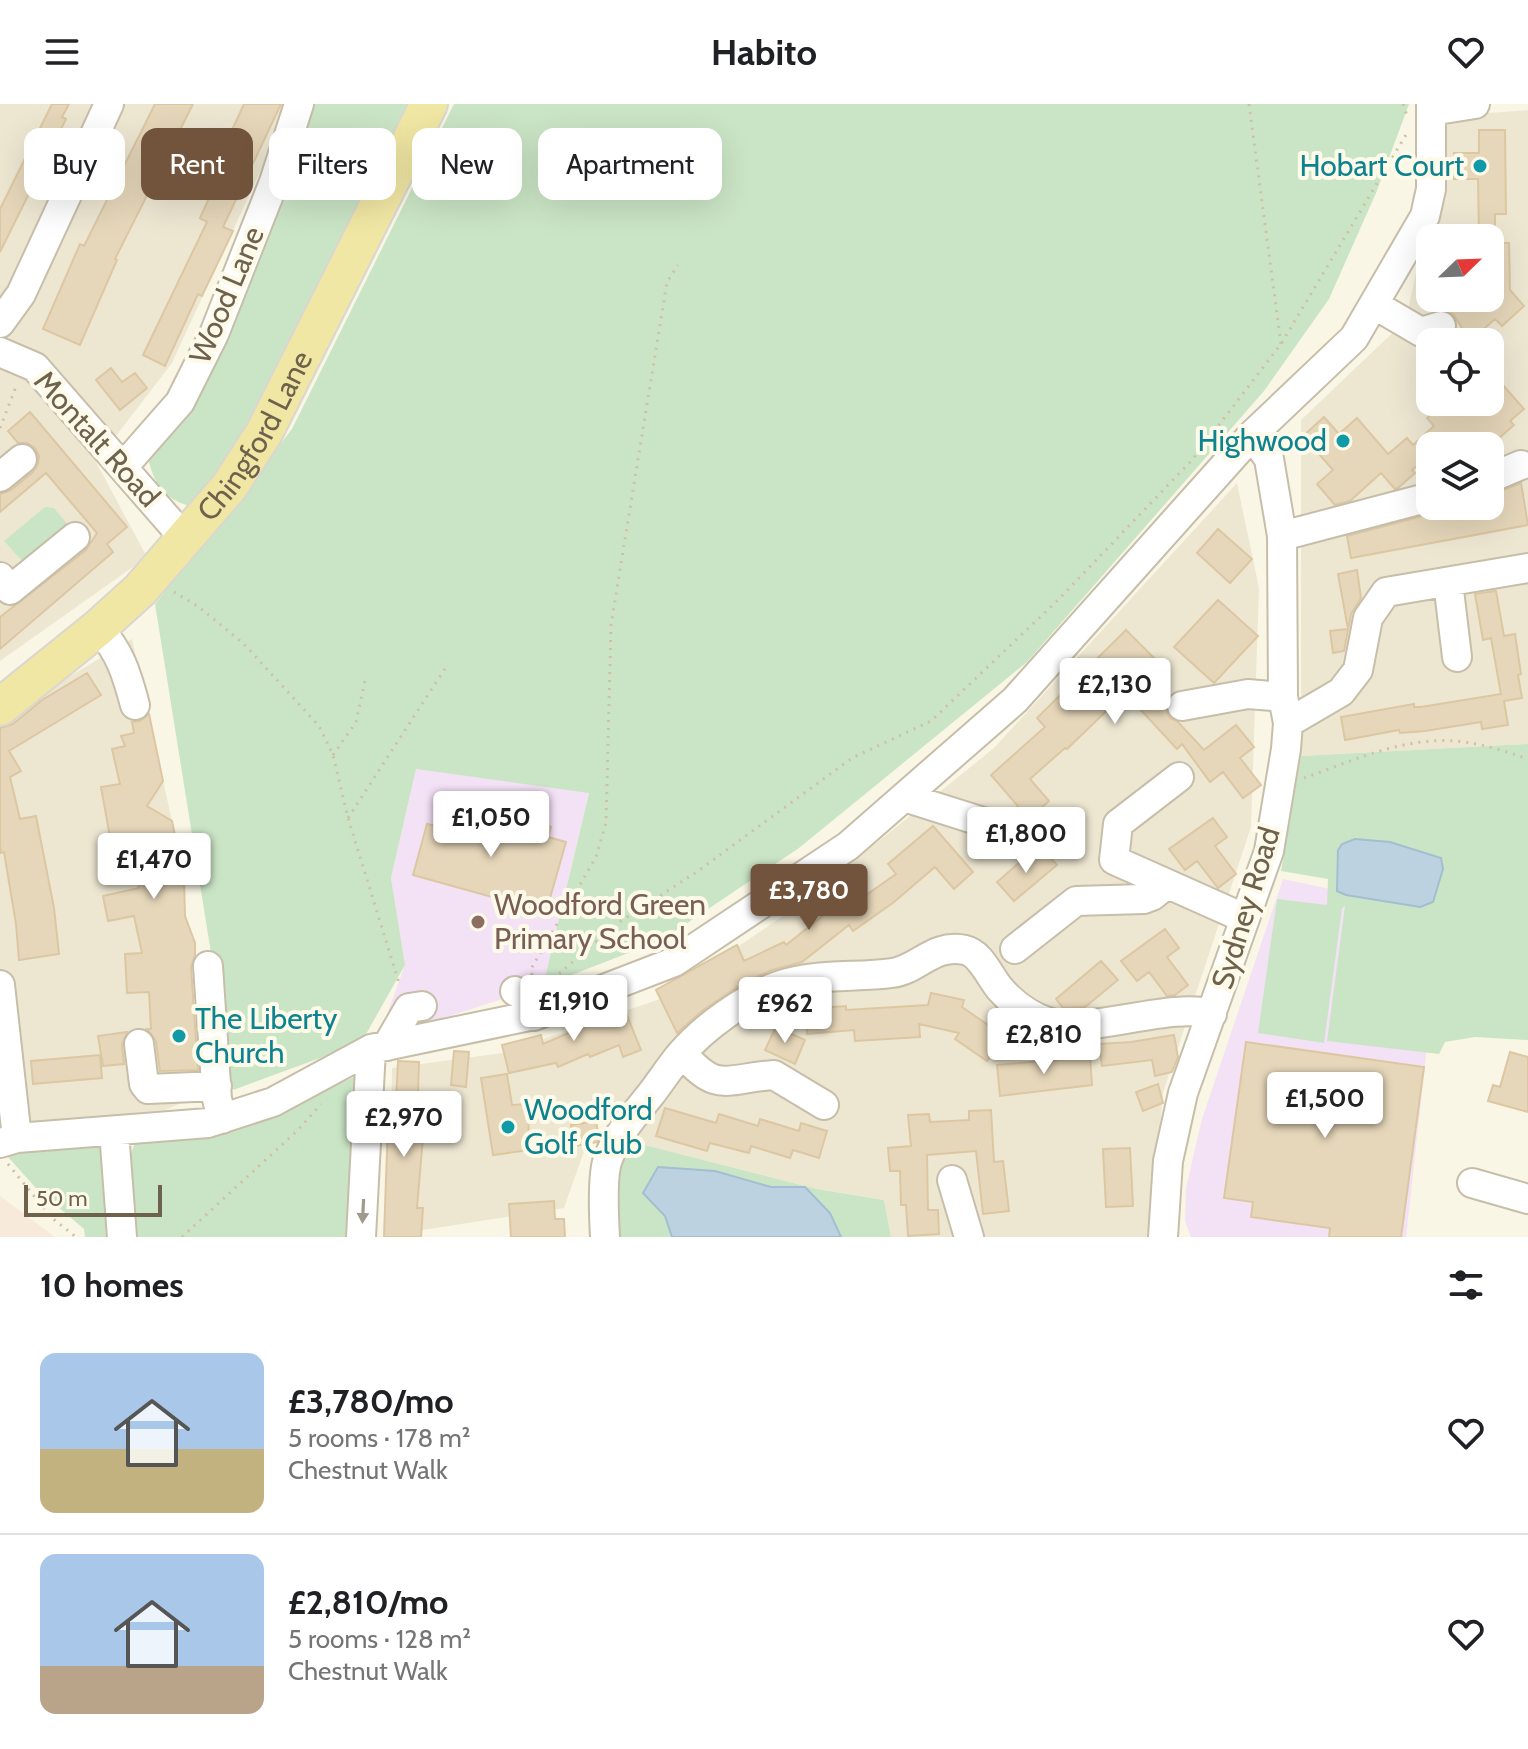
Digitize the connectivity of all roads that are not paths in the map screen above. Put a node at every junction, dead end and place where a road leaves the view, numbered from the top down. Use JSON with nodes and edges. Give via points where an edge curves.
{"nodes":[{"id":1,"x":109,"y":104,"type":"edge"},
{"id":2,"x":299,"y":104,"type":"edge"},
{"id":3,"x":429,"y":104,"type":"edge"},
{"id":4,"x":1475,"y":104,"type":"edge"},
{"id":5,"x":1431,"y":107,"type":"edge"},
{"id":6,"x":1375,"y":305,"type":"junction"},
{"id":7,"x":0,"y":323,"type":"edge"},
{"id":8,"x":1441,"y":326,"type":"dead end"},
{"id":9,"x":12,"y":356,"type":"edge"},
{"id":10,"x":1252,"y":435,"type":"junction"},
{"id":11,"x":22,"y":459,"type":"dead end"},
{"id":12,"x":1521,"y":465,"type":"dead end"},
{"id":13,"x":123,"y":467,"type":"junction"},
{"id":14,"x":1504,"y":472,"type":"edge"},
{"id":15,"x":0,"y":477,"type":"edge"},
{"id":16,"x":1416,"y":501,"type":"edge"},
{"id":17,"x":1282,"y":536,"type":"junction"},
{"id":18,"x":75,"y":537,"type":"dead end"},
{"id":19,"x":185,"y":539,"type":"junction"},
{"id":20,"x":1528,"y":568,"type":"edge"},
{"id":21,"x":1448,"y":582,"type":"junction"},
{"id":22,"x":3,"y":589,"type":"edge"},
{"id":23,"x":98,"y":628,"type":"junction"},
{"id":24,"x":1457,"y":657,"type":"dead end"},
{"id":25,"x":135,"y":705,"type":"dead end"},
{"id":26,"x":1182,"y":706,"type":"dead end"},
{"id":27,"x":0,"y":707,"type":"edge"},
{"id":28,"x":1286,"y":710,"type":"junction"},
{"id":29,"x":1179,"y":777,"type":"dead end"},
{"id":30,"x":904,"y":797,"type":"junction"},
{"id":31,"x":1037,"y":839,"type":"dead end"},
{"id":32,"x":1167,"y":884,"type":"junction"},
{"id":33,"x":1244,"y":918,"type":"junction"},
{"id":34,"x":1015,"y":949,"type":"dead end"},
{"id":35,"x":208,"y":966,"type":"dead end"},
{"id":36,"x":0,"y":985,"type":"edge"},
{"id":37,"x":422,"y":1006,"type":"dead end"},
{"id":38,"x":1212,"y":1014,"type":"junction"},
{"id":39,"x":139,"y":1044,"type":"dead end"},
{"id":40,"x":379,"y":1048,"type":"junction"},
{"id":41,"x":682,"y":1053,"type":"junction"},
{"id":42,"x":217,"y":1086,"type":"junction"},
{"id":43,"x":824,"y":1105,"type":"dead end"},
{"id":44,"x":222,"y":1119,"type":"junction"},
{"id":45,"x":114,"y":1131,"type":"junction"},
{"id":46,"x":7,"y":1147,"type":"edge"},
{"id":47,"x":952,"y":1180,"type":"dead end"},
{"id":48,"x":1472,"y":1183,"type":"dead end"},
{"id":49,"x":1528,"y":1199,"type":"edge"},
{"id":50,"x":122,"y":1237,"type":"edge"},
{"id":51,"x":361,"y":1237,"type":"edge"},
{"id":52,"x":605,"y":1237,"type":"edge"},
{"id":53,"x":969,"y":1237,"type":"edge"},
{"id":54,"x":1163,"y":1237,"type":"edge"}],
"edges":[{"from":1,"to":7,"type":"street","via":[[21,294]]},
{"from":2,"to":13,"type":"street","name":"Wood Lane","via":[[214,334],[180,402]]},
{"from":3,"to":19,"type":"main road","name":"Chingford Lane","via":[[264,433],[229,487]]},
{"from":4,"to":5,"type":"street"},
{"from":5,"to":6,"type":"street","via":[[1431,189],[1425,216]]},
{"from":6,"to":8,"type":"street","via":[[1421,332]]},
{"from":6,"to":10,"type":"street","via":[[1354,338]]},
{"from":9,"to":13,"type":"street","name":"Montalt Road","via":[[35,367]]},
{"from":10,"to":17,"type":"street","name":"Sydney Road","via":[[1269,459]]},
{"from":10,"to":30,"type":"street","via":[[1015,700]]},
{"from":11,"to":15,"type":"street"},
{"from":12,"to":14,"type":"street"},
{"from":13,"to":19,"type":"street","name":"Montalt Road"},
{"from":16,"to":17,"type":"street"},
{"from":17,"to":28,"type":"street","name":"Sydney Road"},
{"from":18,"to":22,"type":"street"},
{"from":19,"to":23,"type":"main road","name":"Chingford Lane"},
{"from":20,"to":21,"type":"street"},
{"from":21,"to":24,"type":"street"},
{"from":21,"to":28,"type":"street","via":[[1386,592],[1368,618],[1358,670],[1341,692]]},
{"from":23,"to":25,"type":"street","via":[[125,666]]},
{"from":23,"to":27,"type":"main road","name":"Chingford Lane"},
{"from":26,"to":28,"type":"street","via":[[1248,694]]},
{"from":28,"to":33,"type":"street","name":"Sydney Road","via":[[1269,851]]},
{"from":29,"to":32,"type":"street","via":[[1118,824],[1114,860]]},
{"from":30,"to":31,"type":"street"},
{"from":30,"to":40,"type":"street","via":[[848,846],[674,962],[528,1000]]},
{"from":32,"to":33,"type":"street"},
{"from":32,"to":34,"type":"street","via":[[1144,899],[1076,901]]},
{"from":33,"to":38,"type":"street","name":"Sydney Road"},
{"from":35,"to":42,"type":"street"},
{"from":36,"to":46,"type":"street"},
{"from":37,"to":40,"type":"street","via":[[409,1008]]},
{"from":38,"to":41,"type":"street","via":[[1060,1025],[1030,1014],[968,951],[949,949],[897,973],[779,985],[735,1008]]},
{"from":38,"to":54,"type":"street","name":"Sydney Road","via":[[1183,1093],[1168,1161]]},
{"from":39,"to":42,"type":"street","via":[[148,1089]]},
{"from":40,"to":44,"type":"street","via":[[273,1102]]},
{"from":40,"to":51,"type":"street","one_way":true},
{"from":41,"to":43,"type":"street","via":[[714,1081],[774,1075]]},
{"from":41,"to":52,"type":"street","via":[[623,1129],[606,1161]]},
{"from":42,"to":44,"type":"street"},
{"from":44,"to":45,"type":"street"},
{"from":45,"to":46,"type":"street"},
{"from":45,"to":50,"type":"street"},
{"from":47,"to":53,"type":"street"},
{"from":48,"to":49,"type":"street"}]}
